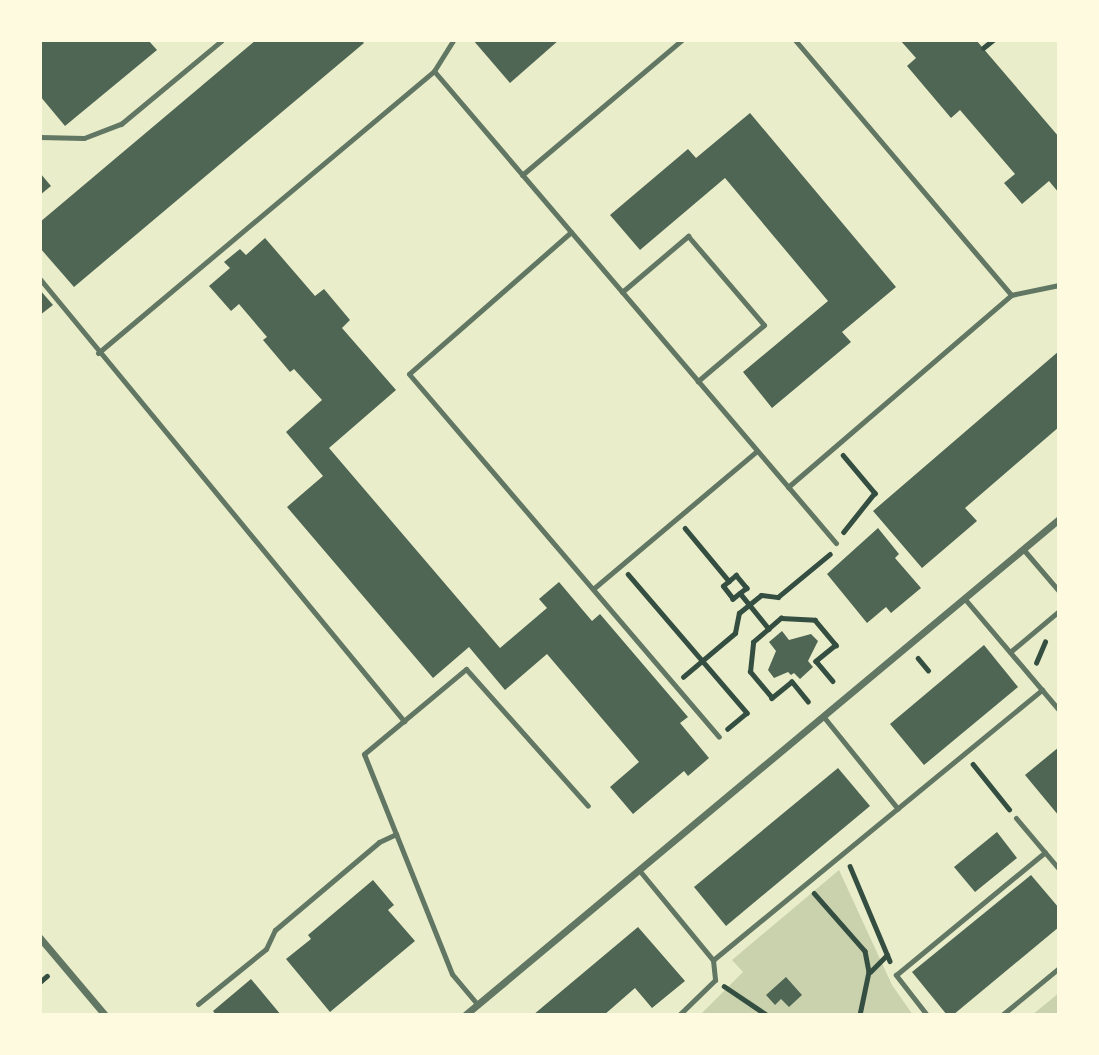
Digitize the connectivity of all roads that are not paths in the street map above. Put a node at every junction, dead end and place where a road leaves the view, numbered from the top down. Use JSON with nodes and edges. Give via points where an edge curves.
{"nodes":[{"id":1,"x":222,"y":40,"type":"edge"},
{"id":2,"x":682,"y":40,"type":"edge"},
{"id":3,"x":795,"y":40,"type":"edge"},
{"id":4,"x":450,"y":41,"type":"edge"},
{"id":5,"x":434,"y":71,"type":"junction"},
{"id":6,"x":40,"y":137,"type":"edge"},
{"id":7,"x":523,"y":175,"type":"junction"},
{"id":8,"x":572,"y":232,"type":"junction"},
{"id":9,"x":40,"y":279,"type":"edge"},
{"id":10,"x":1059,"y":285,"type":"edge"},
{"id":11,"x":622,"y":292,"type":"junction"},
{"id":12,"x":1011,"y":295,"type":"junction"},
{"id":13,"x":98,"y":353,"type":"junction"},
{"id":14,"x":698,"y":381,"type":"junction"},
{"id":15,"x":757,"y":451,"type":"junction"},
{"id":16,"x":788,"y":487,"type":"junction"},
{"id":17,"x":1059,"y":519,"type":"edge"},
{"id":18,"x":836,"y":543,"type":"road end"},
{"id":19,"x":1023,"y":549,"type":"junction"},
{"id":20,"x":593,"y":589,"type":"junction"},
{"id":21,"x":1059,"y":591,"type":"edge"},
{"id":22,"x":964,"y":598,"type":"junction"},
{"id":23,"x":1059,"y":611,"type":"edge"},
{"id":24,"x":1010,"y":652,"type":"junction"},
{"id":25,"x":1042,"y":690,"type":"junction"},
{"id":26,"x":1059,"y":710,"type":"edge"},
{"id":27,"x":823,"y":716,"type":"junction"},
{"id":28,"x":404,"y":721,"type":"junction"},
{"id":29,"x":719,"y":737,"type":"road end"},
{"id":30,"x":588,"y":806,"type":"dead end"},
{"id":31,"x":898,"y":809,"type":"junction"},
{"id":32,"x":1016,"y":818,"type":"road end"},
{"id":33,"x":396,"y":834,"type":"junction"},
{"id":34,"x":1045,"y":852,"type":"junction"},
{"id":35,"x":1059,"y":869,"type":"edge"},
{"id":36,"x":639,"y":870,"type":"junction"},
{"id":37,"x":40,"y":938,"type":"edge"},
{"id":38,"x":713,"y":960,"type":"junction"},
{"id":39,"x":1059,"y":968,"type":"edge"},
{"id":40,"x":198,"y":1004,"type":"dead end"},
{"id":41,"x":478,"y":1005,"type":"junction"},
{"id":42,"x":105,"y":1015,"type":"edge"},
{"id":43,"x":466,"y":1015,"type":"edge"},
{"id":44,"x":679,"y":1015,"type":"edge"},
{"id":45,"x":927,"y":1015,"type":"edge"},
{"id":46,"x":1002,"y":1015,"type":"edge"}],
"edges":[{"from":1,"to":6,"type":"lane","via":[[121,124],[84,138]]},
{"from":2,"to":7,"type":"lane"},
{"from":3,"to":12,"type":"lane"},
{"from":4,"to":5,"type":"lane"},
{"from":5,"to":7,"type":"lane"},
{"from":5,"to":13,"type":"lane"},
{"from":7,"to":8,"type":"lane"},
{"from":8,"to":11,"type":"lane"},
{"from":8,"to":20,"type":"lane","via":[[409,374]]},
{"from":9,"to":13,"type":"lane"},
{"from":10,"to":12,"type":"lane"},
{"from":11,"to":14,"type":"lane"},
{"from":11,"to":14,"type":"lane","via":[[688,236],[764,325]]},
{"from":12,"to":16,"type":"lane"},
{"from":13,"to":28,"type":"lane"},
{"from":14,"to":15,"type":"lane"},
{"from":15,"to":16,"type":"lane"},
{"from":15,"to":20,"type":"lane"},
{"from":16,"to":18,"type":"lane"},
{"from":17,"to":19,"type":"street"},
{"from":19,"to":21,"type":"lane"},
{"from":19,"to":22,"type":"street"},
{"from":20,"to":29,"type":"lane"},
{"from":22,"to":24,"type":"lane"},
{"from":22,"to":27,"type":"street"},
{"from":23,"to":24,"type":"lane"},
{"from":24,"to":25,"type":"lane"},
{"from":25,"to":26,"type":"lane"},
{"from":25,"to":31,"type":"lane"},
{"from":27,"to":31,"type":"lane"},
{"from":27,"to":36,"type":"street"},
{"from":28,"to":30,"type":"lane","via":[[466,669]]},
{"from":28,"to":33,"type":"lane","via":[[365,754]]},
{"from":31,"to":38,"type":"lane"},
{"from":32,"to":34,"type":"lane"},
{"from":33,"to":40,"type":"lane","via":[[379,842],[275,930],[266,949]]},
{"from":33,"to":41,"type":"lane","via":[[452,974]]},
{"from":34,"to":35,"type":"lane"},
{"from":34,"to":45,"type":"lane","via":[[896,975]]},
{"from":36,"to":38,"type":"lane"},
{"from":36,"to":41,"type":"street"},
{"from":37,"to":42,"type":"street"},
{"from":38,"to":44,"type":"lane","via":[[715,980]]},
{"from":39,"to":46,"type":"lane"},
{"from":41,"to":43,"type":"street"}]}
